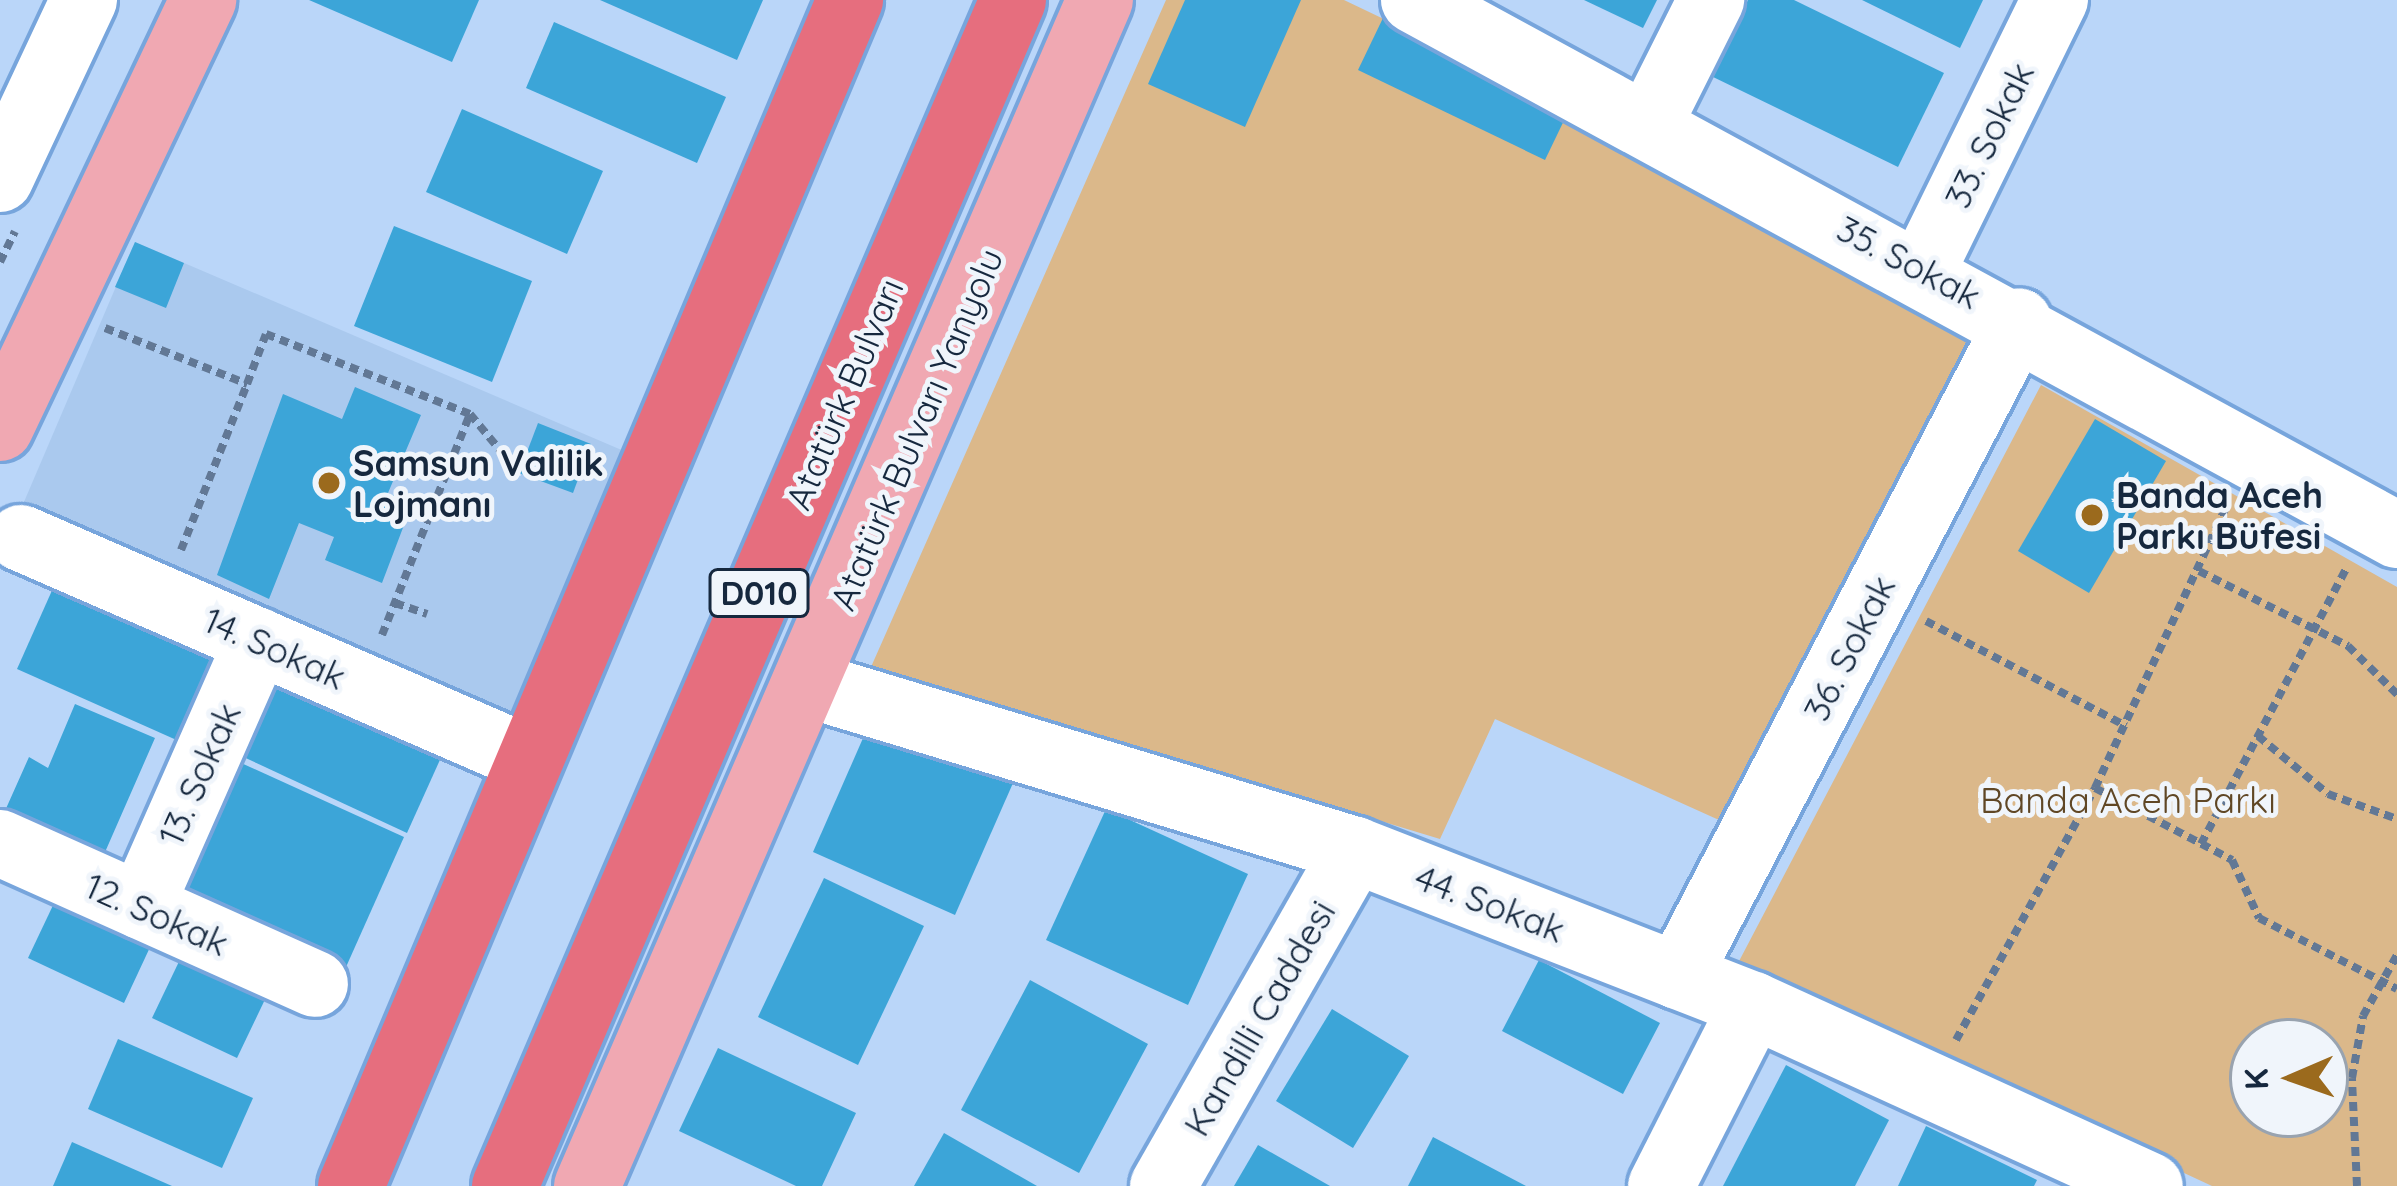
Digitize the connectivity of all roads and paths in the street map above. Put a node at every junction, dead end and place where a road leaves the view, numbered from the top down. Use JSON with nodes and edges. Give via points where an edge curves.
{"nodes":[{"id":1,"x":84,"y":0,"type":"edge"},
{"id":2,"x":203,"y":0,"type":"edge"},
{"id":3,"x":850,"y":0,"type":"edge"},
{"id":4,"x":1013,"y":0,"type":"edge"},
{"id":5,"x":1100,"y":0,"type":"edge"},
{"id":6,"x":1414,"y":0,"type":"edge"},
{"id":7,"x":1711,"y":0,"type":"edge"},
{"id":8,"x":2055,"y":0,"type":"edge"},
{"id":9,"x":1649,"y":124,"type":"junction"},
{"id":10,"x":0,"y":179,"type":"edge"},
{"id":11,"x":1923,"y":269,"type":"junction"},
{"id":12,"x":57,"y":309,"type":"junction"},
{"id":13,"x":2019,"y":320,"type":"junction"},
{"id":14,"x":247,"y":384,"type":"junction"},
{"id":15,"x":470,"y":414,"type":"junction"},
{"id":16,"x":0,"y":428,"type":"edge"},
{"id":17,"x":2252,"y":448,"type":"junction"},
{"id":18,"x":519,"y":473,"type":"dead end"},
{"id":19,"x":2387,"y":520,"type":"edge"},
{"id":20,"x":21,"y":538,"type":"dead end"},
{"id":21,"x":2199,"y":571,"type":"junction"},
{"id":22,"x":171,"y":574,"type":"dead end"},
{"id":23,"x":1876,"y":595,"type":"junction"},
{"id":24,"x":395,"y":603,"type":"junction"},
{"id":25,"x":427,"y":614,"type":"dead end"},
{"id":26,"x":2314,"y":629,"type":"junction"},
{"id":27,"x":258,"y":641,"type":"junction"},
{"id":28,"x":374,"y":655,"type":"dead end"},
{"id":29,"x":807,"y":684,"type":"junction"},
{"id":30,"x":2397,"y":694,"type":"edge"},
{"id":31,"x":2126,"y":726,"type":"junction"},
{"id":32,"x":2258,"y":736,"type":"junction"},
{"id":33,"x":529,"y":759,"type":"junction"},
{"id":34,"x":2095,"y":788,"type":"junction"},
{"id":35,"x":2397,"y":819,"type":"edge"},
{"id":36,"x":0,"y":843,"type":"edge"},
{"id":37,"x":2200,"y":844,"type":"junction"},
{"id":38,"x":1355,"y":850,"type":"junction"},
{"id":39,"x":141,"y":906,"type":"junction"},
{"id":40,"x":2397,"y":955,"type":"edge"},
{"id":41,"x":1678,"y":976,"type":"junction"},
{"id":42,"x":2382,"y":981,"type":"junction"},
{"id":43,"x":315,"y":984,"type":"dead end"},
{"id":44,"x":2397,"y":989,"type":"edge"},
{"id":45,"x":1753,"y":1005,"type":"junction"},
{"id":46,"x":1932,"y":1084,"type":"junction"},
{"id":47,"x":2132,"y":1182,"type":"edge"},
{"id":48,"x":350,"y":1186,"type":"edge"},
{"id":49,"x":505,"y":1186,"type":"edge"},
{"id":50,"x":586,"y":1186,"type":"edge"},
{"id":51,"x":1163,"y":1186,"type":"edge"},
{"id":52,"x":1661,"y":1186,"type":"edge"},
{"id":53,"x":2357,"y":1186,"type":"edge"}],
"edges":[{"from":1,"to":10,"type":"street"},
{"from":2,"to":12,"type":"main road"},
{"from":3,"to":33,"type":"highway"},
{"from":4,"to":49,"type":"highway","name":"Atatürk Bulvarı","number":"D010"},
{"from":5,"to":29,"type":"main road","name":"Atatürk Bulvarı Yanyolu"},
{"from":6,"to":9,"type":"street","name":"35. Sokak"},
{"from":7,"to":9,"type":"street"},
{"from":8,"to":11,"type":"street","name":"33. Sokak"},
{"from":9,"to":11,"type":"street","name":"35. Sokak"},
{"from":11,"to":13,"type":"street","name":"35. Sokak"},
{"from":12,"to":14,"type":"path"},
{"from":12,"to":16,"type":"main road"},
{"from":13,"to":17,"type":"street","name":"35. Sokak"},
{"from":13,"to":23,"type":"street","name":"36. Sokak"},
{"from":14,"to":15,"type":"path","via":[[266,334]]},
{"from":14,"to":22,"type":"path"},
{"from":15,"to":18,"type":"path"},
{"from":15,"to":24,"type":"path"},
{"from":17,"to":19,"type":"street","name":"35. Sokak"},
{"from":17,"to":21,"type":"path"},
{"from":19,"to":26,"type":"path"},
{"from":20,"to":27,"type":"street","name":"14. Sokak"},
{"from":21,"to":26,"type":"path"},
{"from":21,"to":31,"type":"path"},
{"from":23,"to":31,"type":"path"},
{"from":23,"to":41,"type":"street","name":"36. Sokak"},
{"from":24,"to":25,"type":"path"},
{"from":24,"to":28,"type":"path"},
{"from":26,"to":30,"type":"path"},
{"from":26,"to":32,"type":"path"},
{"from":27,"to":33,"type":"street","name":"14. Sokak"},
{"from":27,"to":39,"type":"street","name":"13. Sokak"},
{"from":29,"to":38,"type":"street","name":"44. Sokak"},
{"from":29,"to":50,"type":"main road","name":"Atatürk Bulvarı Yanyolu"},
{"from":31,"to":34,"type":"path"},
{"from":32,"to":35,"type":"path","via":[[2328,794]]},
{"from":32,"to":37,"type":"path"},
{"from":33,"to":48,"type":"highway"},
{"from":34,"to":37,"type":"path"},
{"from":34,"to":46,"type":"path"},
{"from":36,"to":39,"type":"street","name":"12. Sokak"},
{"from":37,"to":42,"type":"path","via":[[2245,876],[2260,918]]},
{"from":38,"to":41,"type":"street","name":"44. Sokak"},
{"from":38,"to":51,"type":"street","name":"Kandilli Caddesi"},
{"from":39,"to":43,"type":"street","name":"12. Sokak"},
{"from":40,"to":42,"type":"path"},
{"from":41,"to":45,"type":"street","name":"44. Sokak"},
{"from":42,"to":44,"type":"path"},
{"from":42,"to":53,"type":"path","via":[[2352,1078]]},
{"from":45,"to":46,"type":"street","name":"44. Sokak"},
{"from":45,"to":52,"type":"street"},
{"from":46,"to":47,"type":"street","name":"44. Sokak"}]}
